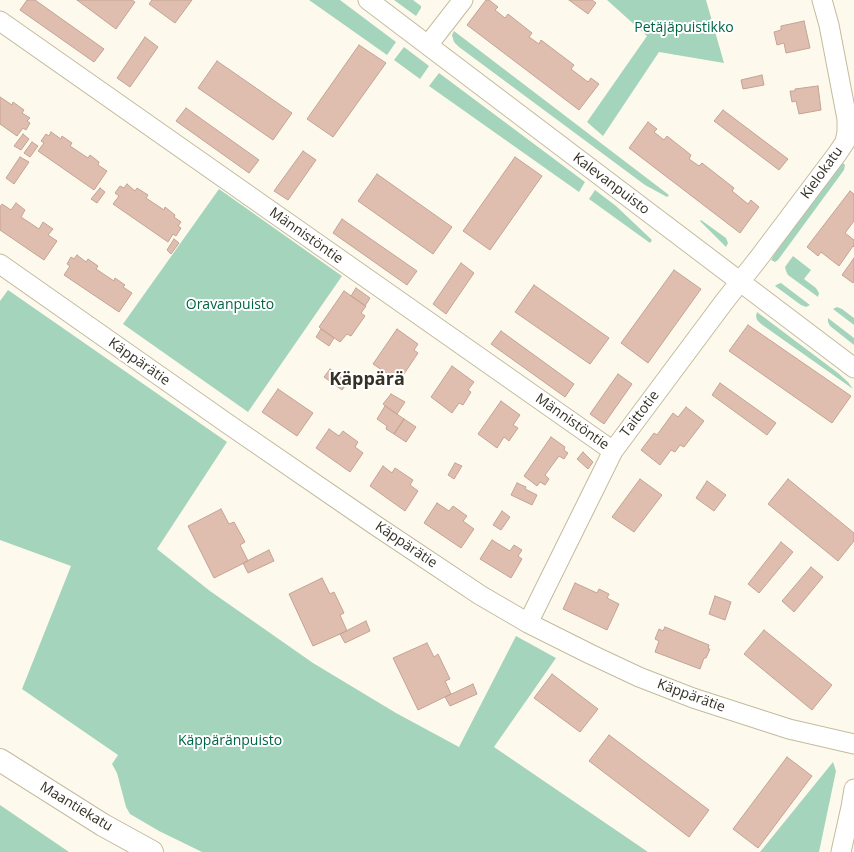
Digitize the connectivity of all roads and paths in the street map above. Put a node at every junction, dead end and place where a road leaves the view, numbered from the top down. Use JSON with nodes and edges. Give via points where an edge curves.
{"nodes":[{"id":1,"x":368,"y":0,"type":"edge"},
{"id":2,"x":463,"y":0,"type":"edge"},
{"id":3,"x":822,"y":0,"type":"edge"},
{"id":4,"x":0,"y":21,"type":"edge"},
{"id":5,"x":428,"y":44,"type":"junction"},
{"id":6,"x":0,"y":264,"type":"edge"},
{"id":7,"x":740,"y":282,"type":"junction"},
{"id":8,"x":854,"y":368,"type":"edge"},
{"id":9,"x":613,"y":451,"type":"junction"},
{"id":10,"x":528,"y":623,"type":"junction"},
{"id":11,"x":854,"y":744,"type":"edge"},
{"id":12,"x":0,"y":760,"type":"edge"},
{"id":13,"x":854,"y":789,"type":"edge"},
{"id":14,"x":152,"y":852,"type":"edge"},
{"id":15,"x":841,"y":852,"type":"edge"}],
"edges":[{"from":1,"to":5,"type":"street","name":"Kalevanpuisto"},
{"from":2,"to":5,"type":"street"},
{"from":3,"to":7,"type":"street","name":"Kielokatu","via":[[829,25],[848,132],[845,142],[833,160]]},
{"from":4,"to":9,"type":"street","name":"Männistöntie"},
{"from":5,"to":7,"type":"street","name":"Kalevanpuisto"},
{"from":6,"to":10,"type":"street","name":"Käppärätie","via":[[375,525],[480,595]]},
{"from":7,"to":8,"type":"street","name":"Kalevanpuisto"},
{"from":7,"to":9,"type":"street","name":"Taittotie"},
{"from":9,"to":10,"type":"street","name":"Taittotie"},
{"from":10,"to":11,"type":"street","name":"Käppärätie","via":[[639,677],[693,698],[789,729]]},
{"from":12,"to":14,"type":"main road","name":"Maantiekatu","via":[[103,825]]},
{"from":13,"to":15,"type":"street"}]}
